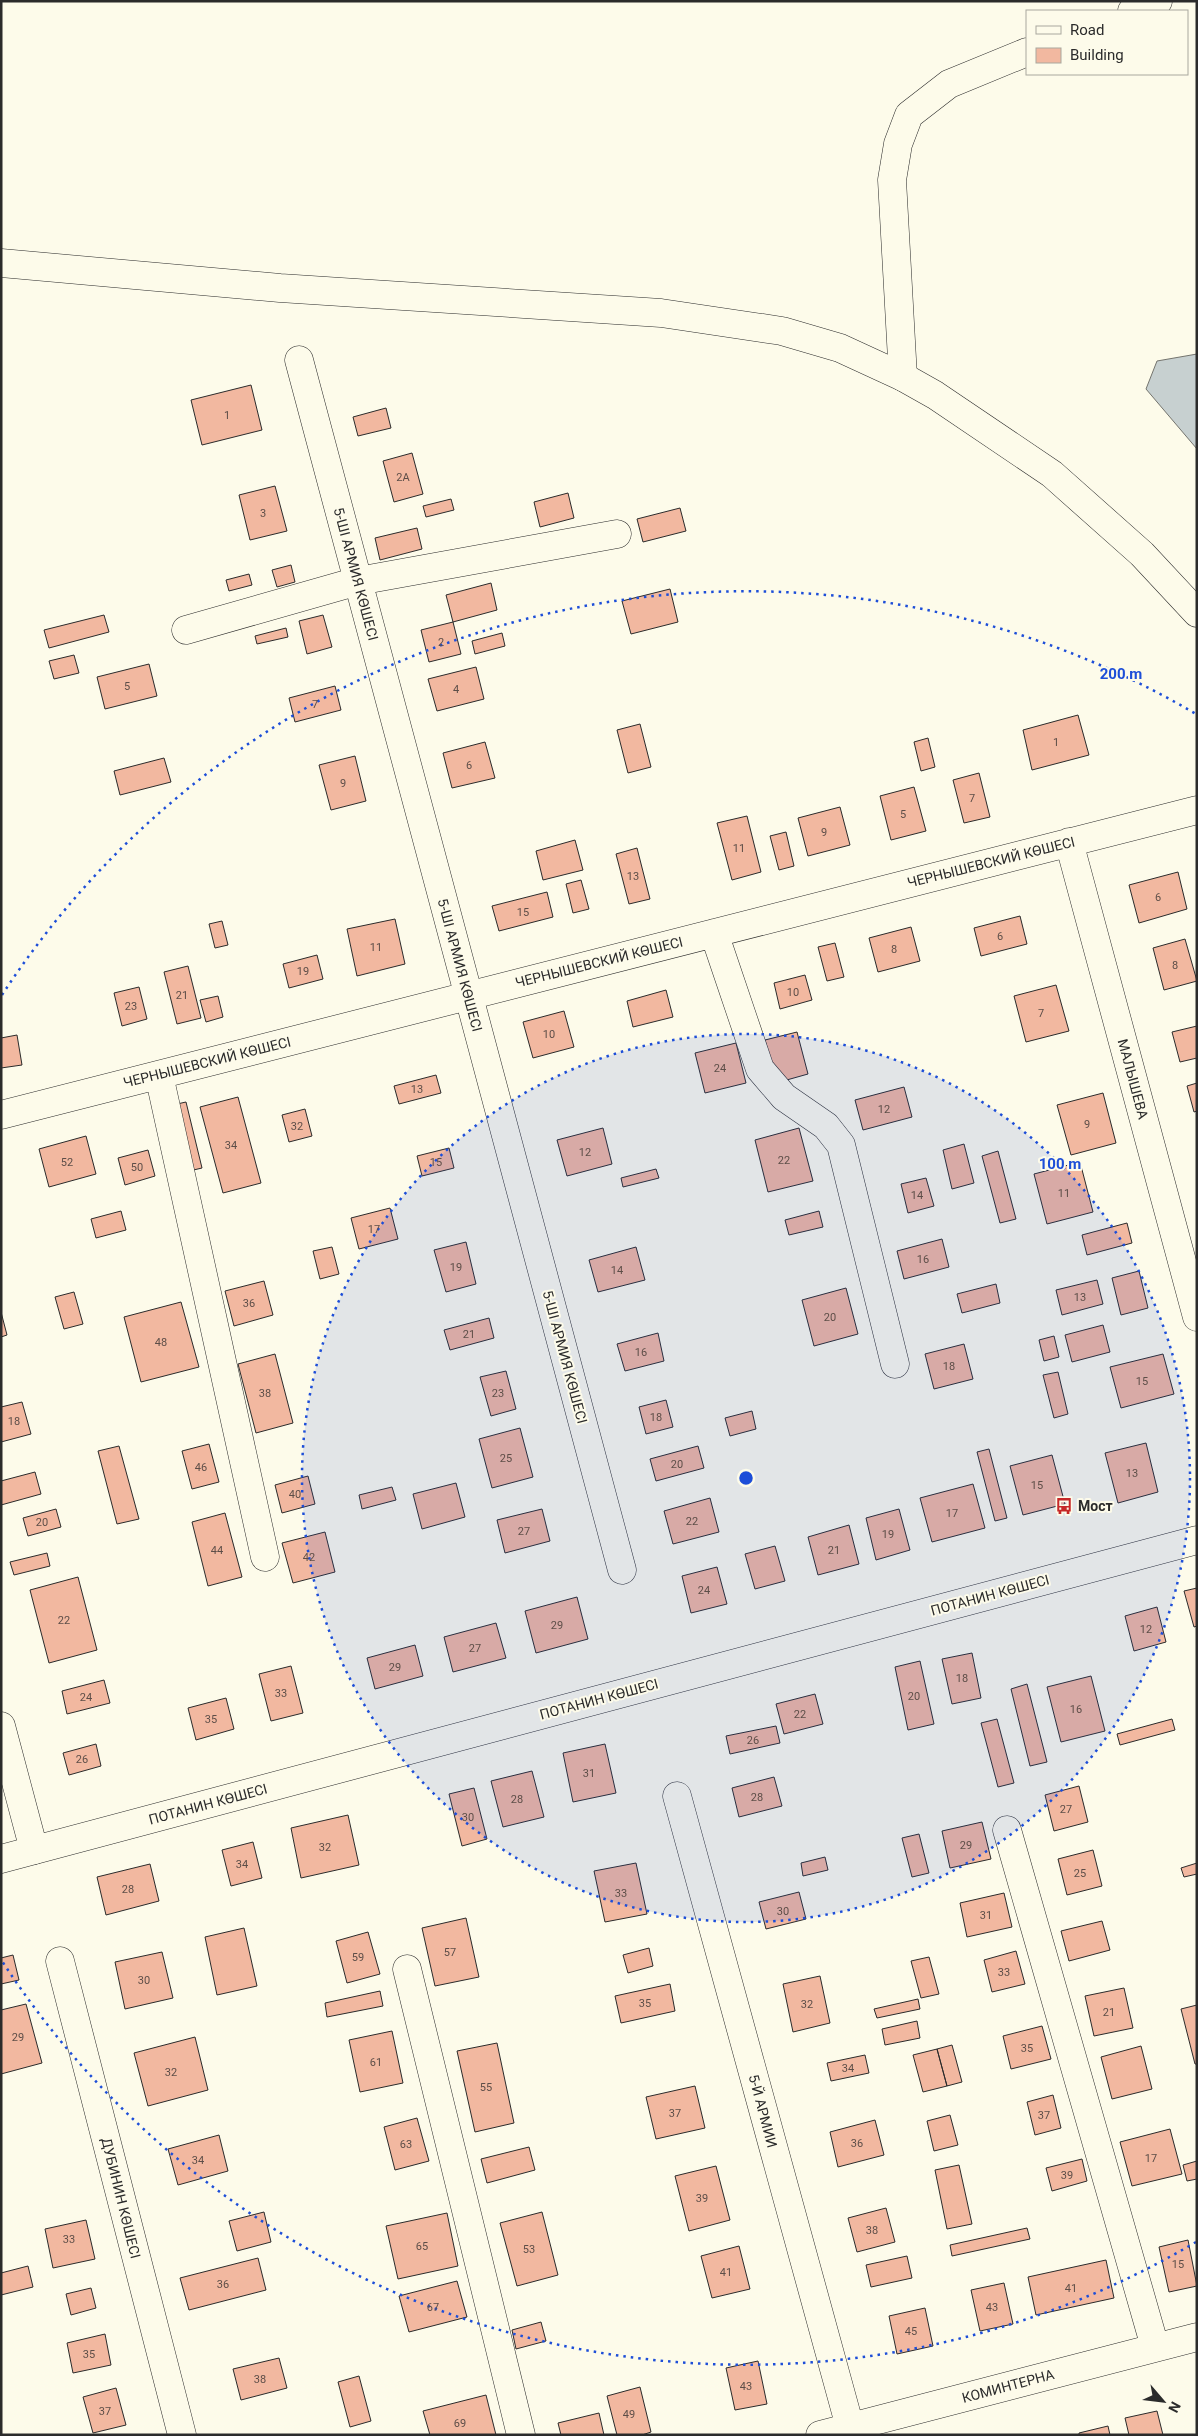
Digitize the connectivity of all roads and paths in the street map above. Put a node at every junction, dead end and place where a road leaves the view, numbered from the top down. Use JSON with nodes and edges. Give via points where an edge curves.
{"nodes":[{"id":1,"x":1158,"y":1,"type":"edge"},
{"id":2,"x":1135,"y":10,"type":"edge"},
{"id":3,"x":1026,"y":52,"type":"edge"},
{"id":4,"x":1,"y":263,"type":"edge"},
{"id":5,"x":299,"y":360,"type":"dead end"},
{"id":6,"x":903,"y":377,"type":"junction"},
{"id":7,"x":617,"y":534,"type":"dead end"},
{"id":8,"x":358,"y":581,"type":"junction"},
{"id":9,"x":1197,"y":613,"type":"edge"},
{"id":10,"x":186,"y":630,"type":"dead end"},
{"id":11,"x":1197,"y":810,"type":"edge"},
{"id":12,"x":1069,"y":842,"type":"junction"},
{"id":13,"x":714,"y":933,"type":"junction"},
{"id":14,"x":468,"y":995,"type":"junction"},
{"id":15,"x":159,"y":1075,"type":"junction"},
{"id":16,"x":1,"y":1115,"type":"edge"},
{"id":17,"x":1197,"y":1317,"type":"edge"},
{"id":18,"x":896,"y":1364,"type":"dead end"},
{"id":19,"x":1197,"y":1540,"type":"edge"},
{"id":20,"x":265,"y":1557,"type":"dead end"},
{"id":21,"x":622,"y":1570,"type":"dead end"},
{"id":22,"x":1,"y":1726,"type":"edge"},
{"id":23,"x":677,"y":1796,"type":"dead end"},
{"id":24,"x":1007,"y":1830,"type":"dead end"},
{"id":25,"x":34,"y":1850,"type":"junction"},
{"id":26,"x":1,"y":1859,"type":"edge"},
{"id":27,"x":60,"y":1961,"type":"dead end"},
{"id":28,"x":407,"y":1969,"type":"dead end"},
{"id":29,"x":1197,"y":2337,"type":"edge"},
{"id":30,"x":1155,"y":2347,"type":"junction"},
{"id":31,"x":830,"y":2432,"type":"edge"},
{"id":32,"x":182,"y":2435,"type":"edge"},
{"id":33,"x":521,"y":2435,"type":"edge"}],
"edges":[{"from":1,"to":2,"type":"main road"},
{"from":3,"to":6,"type":"main road","via":[[949,84],[909,115],[898,144],[892,180]]},
{"from":4,"to":6,"type":"main road","via":[[280,288],[661,313],[782,331],[840,348]]},
{"from":5,"to":8,"type":"main road","name":"5-ШІ АРМИЯ КӨШЕСІ"},
{"from":6,"to":9,"type":"main road","via":[[1052,474],[1142,554]]},
{"from":7,"to":8,"type":"main road"},
{"from":8,"to":10,"type":"main road"},
{"from":8,"to":14,"type":"main road","name":"5-ШІ АРМИЯ КӨШЕСІ"},
{"from":11,"to":12,"type":"main road","name":"ЧЕРНЫШЕВСКИЙ КӨШЕСІ"},
{"from":12,"to":13,"type":"main road","name":"ЧЕРНЫШЕВСКИЙ КӨШЕСІ"},
{"from":12,"to":17,"type":"main road","name":"МАЛЫШЕВА"},
{"from":13,"to":14,"type":"main road","name":"ЧЕРНЫШЕВСКИЙ КӨШЕСІ"},
{"from":13,"to":18,"type":"main road","via":[[760,1069],[784,1097],[826,1126],[841,1145]]},
{"from":14,"to":15,"type":"main road","name":"ЧЕРНЫШЕВСКИЙ КӨШЕСІ"},
{"from":14,"to":21,"type":"main road","name":"5-ШІ АРМИЯ КӨШЕСІ"},
{"from":15,"to":16,"type":"main road","name":"ЧЕРНЫШЕВСКИЙ КӨШЕСІ"},
{"from":15,"to":20,"type":"main road"},
{"from":19,"to":25,"type":"main road","name":"ПОТАНИН КӨШЕСІ"},
{"from":22,"to":25,"type":"main road"},
{"from":23,"to":31,"type":"main road","name":"5-Й АРМИИ"},
{"from":24,"to":30,"type":"main road"},
{"from":25,"to":26,"type":"main road","name":"ПОТАНИН КӨШЕСІ"},
{"from":27,"to":32,"type":"main road","name":"ДУБИНИН КӨШЕСІ"},
{"from":28,"to":33,"type":"main road"},
{"from":29,"to":30,"type":"main road","name":"КОМИНТЕРНА"},
{"from":30,"to":31,"type":"main road","name":"КОМИНТЕРНА"}]}
